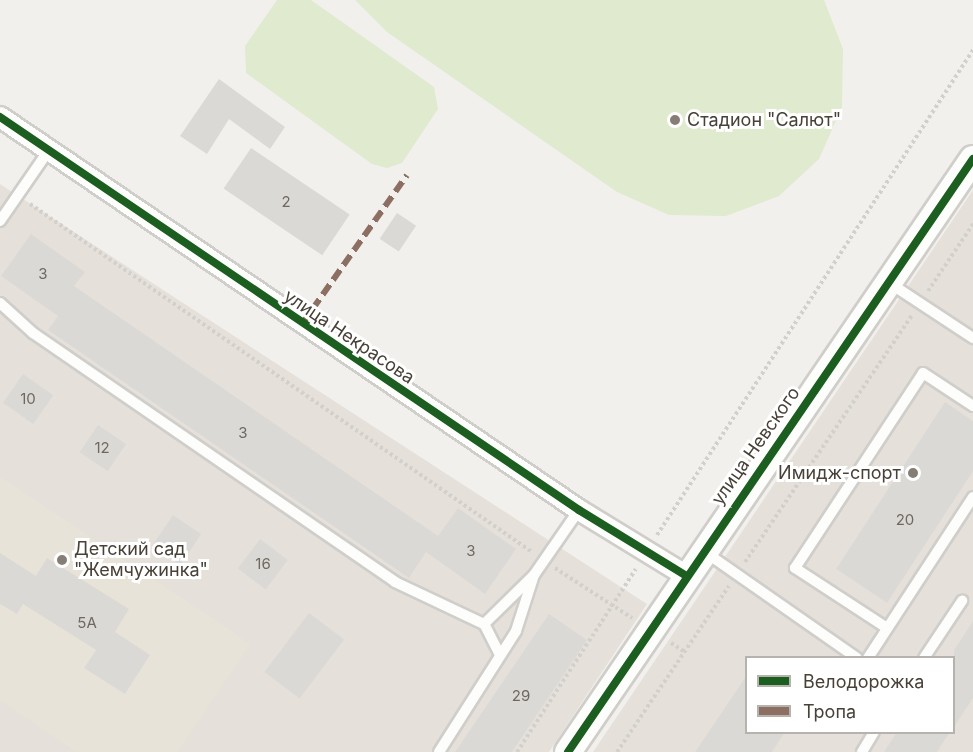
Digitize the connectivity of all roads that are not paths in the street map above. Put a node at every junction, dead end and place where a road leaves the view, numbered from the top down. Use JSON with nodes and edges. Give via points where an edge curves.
{"nodes":[{"id":1,"x":0,"y":117,"type":"edge"},
{"id":2,"x":49,"y":150,"type":"junction"},
{"id":3,"x":973,"y":159,"type":"edge"},
{"id":4,"x":0,"y":221,"type":"edge"},
{"id":5,"x":888,"y":282,"type":"junction"},
{"id":6,"x":0,"y":303,"type":"edge"},
{"id":7,"x":973,"y":338,"type":"edge"},
{"id":8,"x":973,"y":406,"type":"edge"},
{"id":9,"x":973,"y":497,"type":"edge"},
{"id":10,"x":579,"y":510,"type":"junction"},
{"id":11,"x":703,"y":550,"type":"junction"},
{"id":12,"x":534,"y":575,"type":"junction"},
{"id":13,"x":685,"y":575,"type":"junction"},
{"id":14,"x":962,"y":601,"type":"dead end"},
{"id":15,"x":484,"y":624,"type":"junction"},
{"id":16,"x":887,"y":628,"type":"junction"},
{"id":17,"x":500,"y":655,"type":"junction"},
{"id":18,"x":856,"y":656,"type":"edge"},
{"id":19,"x":869,"y":656,"type":"edge"},
{"id":20,"x":925,"y":656,"type":"edge"},
{"id":21,"x":873,"y":734,"type":"edge"},
{"id":22,"x":439,"y":752,"type":"edge"},
{"id":23,"x":568,"y":752,"type":"edge"},
{"id":24,"x":862,"y":752,"type":"edge"}],
"edges":[{"from":1,"to":2,"type":"street","name":"улица Некрасова"},
{"from":2,"to":4,"type":"lane"},
{"from":2,"to":10,"type":"street","name":"улица Некрасова"},
{"from":3,"to":5,"type":"street","name":"улица Невского"},
{"from":5,"to":7,"type":"lane"},
{"from":5,"to":11,"type":"street","name":"улица Невского"},
{"from":6,"to":15,"type":"lane","via":[[33,333],[395,582]]},
{"from":8,"to":16,"type":"lane","via":[[923,373],[795,568]]},
{"from":9,"to":16,"type":"lane"},
{"from":10,"to":12,"type":"lane"},
{"from":10,"to":13,"type":"street","name":"улица Некрасова"},
{"from":11,"to":13,"type":"street","name":"улица Невского"},
{"from":11,"to":18,"type":"lane"},
{"from":12,"to":15,"type":"lane"},
{"from":12,"to":17,"type":"lane","via":[[516,631]]},
{"from":13,"to":23,"type":"street","name":"улица Невского"},
{"from":14,"to":20,"type":"lane"},
{"from":15,"to":17,"type":"lane"},
{"from":16,"to":19,"type":"lane"},
{"from":17,"to":22,"type":"lane"},
{"from":21,"to":24,"type":"lane"}]}
